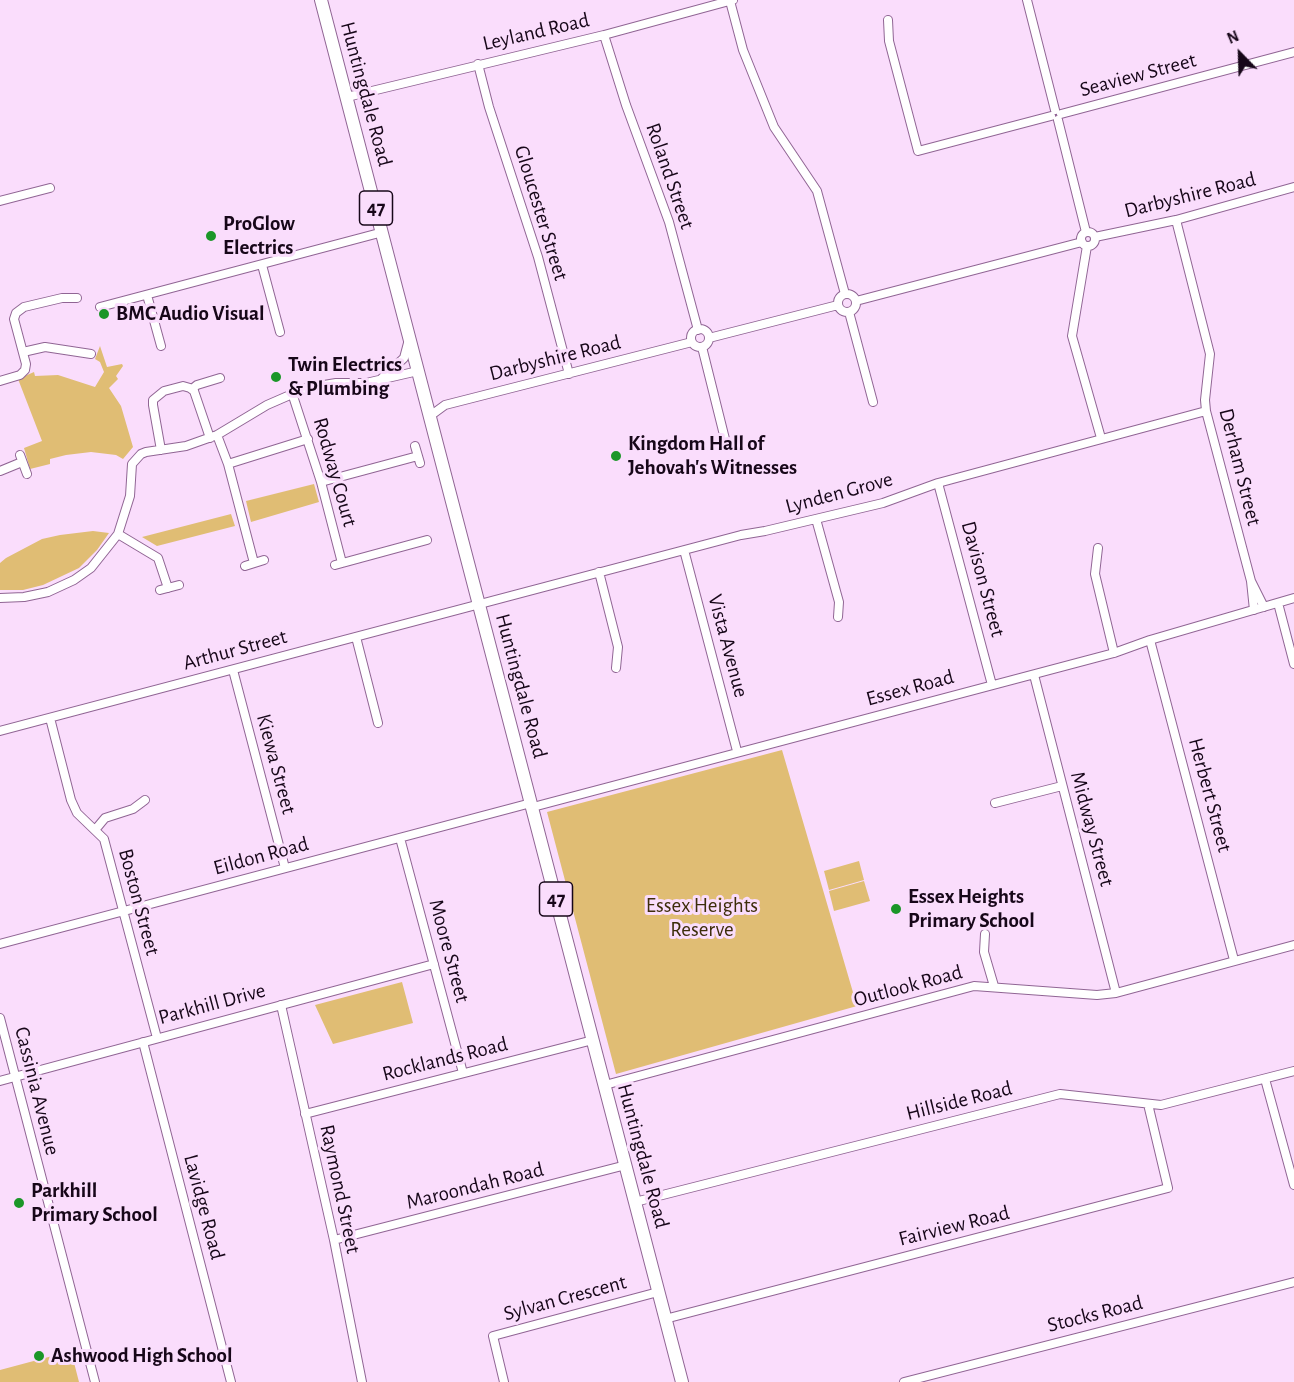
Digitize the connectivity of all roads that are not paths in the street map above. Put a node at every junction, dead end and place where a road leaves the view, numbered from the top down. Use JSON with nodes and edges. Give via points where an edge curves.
{"nodes":[{"id":1,"x":321,"y":0,"type":"edge"},
{"id":2,"x":731,"y":0,"type":"edge"},
{"id":3,"x":1027,"y":0,"type":"edge"},
{"id":4,"x":888,"y":20,"type":"dead end"},
{"id":5,"x":604,"y":35,"type":"junction"},
{"id":6,"x":1294,"y":52,"type":"edge"},
{"id":7,"x":478,"y":64,"type":"junction"},
{"id":8,"x":347,"y":97,"type":"junction"},
{"id":9,"x":1056,"y":115,"type":"junction"},
{"id":10,"x":1294,"y":187,"type":"edge"},
{"id":11,"x":50,"y":188,"type":"dead end"},
{"id":12,"x":0,"y":201,"type":"edge"},
{"id":13,"x":1176,"y":220,"type":"junction"},
{"id":14,"x":383,"y":232,"type":"junction"},
{"id":15,"x":1086,"y":232,"type":"junction"},
{"id":16,"x":1095,"y":237,"type":"junction"},
{"id":17,"x":1084,"y":244,"type":"junction"},
{"id":18,"x":262,"y":265,"type":"junction"},
{"id":19,"x":845,"y":294,"type":"junction"},
{"id":20,"x":147,"y":295,"type":"junction"},
{"id":21,"x":78,"y":299,"type":"dead end"},
{"id":22,"x":856,"y":301,"type":"junction"},
{"id":23,"x":838,"y":305,"type":"junction"},
{"id":24,"x":100,"y":307,"type":"dead end"},
{"id":25,"x":849,"y":312,"type":"junction"},
{"id":26,"x":698,"y":330,"type":"junction"},
{"id":27,"x":279,"y":332,"type":"dead end"},
{"id":28,"x":410,"y":337,"type":"junction"},
{"id":29,"x":709,"y":338,"type":"junction"},
{"id":30,"x":692,"y":342,"type":"junction"},
{"id":31,"x":161,"y":346,"type":"dead end"},
{"id":32,"x":702,"y":347,"type":"junction"},
{"id":33,"x":23,"y":352,"type":"junction"},
{"id":34,"x":92,"y":354,"type":"dead end"},
{"id":35,"x":418,"y":371,"type":"junction"},
{"id":36,"x":569,"y":374,"type":"junction"},
{"id":37,"x":220,"y":378,"type":"dead end"},
{"id":38,"x":0,"y":381,"type":"edge"},
{"id":39,"x":379,"y":381,"type":"junction"},
{"id":40,"x":192,"y":389,"type":"junction"},
{"id":41,"x":292,"y":393,"type":"junction"},
{"id":42,"x":873,"y":402,"type":"dead end"},
{"id":43,"x":1206,"y":411,"type":"junction"},
{"id":44,"x":430,"y":416,"type":"junction"},
{"id":45,"x":213,"y":437,"type":"junction"},
{"id":46,"x":1101,"y":438,"type":"junction"},
{"id":47,"x":308,"y":440,"type":"junction"},
{"id":48,"x":726,"y":443,"type":"dead end"},
{"id":49,"x":415,"y":446,"type":"dead end"},
{"id":50,"x":161,"y":450,"type":"junction"},
{"id":51,"x":228,"y":464,"type":"junction"},
{"id":52,"x":0,"y":471,"type":"edge"},
{"id":53,"x":27,"y":474,"type":"dead end"},
{"id":54,"x":321,"y":483,"type":"junction"},
{"id":55,"x":938,"y":483,"type":"junction"},
{"id":56,"x":816,"y":519,"type":"junction"},
{"id":57,"x":118,"y":534,"type":"junction"},
{"id":58,"x":427,"y":540,"type":"dead end"},
{"id":59,"x":1098,"y":548,"type":"dead end"},
{"id":60,"x":684,"y":550,"type":"junction"},
{"id":61,"x":264,"y":560,"type":"dead end"},
{"id":62,"x":254,"y":563,"type":"junction"},
{"id":63,"x":245,"y":566,"type":"dead end"},
{"id":64,"x":598,"y":572,"type":"junction"},
{"id":65,"x":1251,"y":581,"type":"junction"},
{"id":66,"x":179,"y":585,"type":"dead end"},
{"id":67,"x":0,"y":598,"type":"edge"},
{"id":68,"x":1294,"y":598,"type":"edge"},
{"id":69,"x":1278,"y":603,"type":"junction"},
{"id":70,"x":480,"y":605,"type":"junction"},
{"id":71,"x":1264,"y":608,"type":"junction"},
{"id":72,"x":1254,"y":610,"type":"junction"},
{"id":73,"x":838,"y":617,"type":"dead end"},
{"id":74,"x":356,"y":637,"type":"junction"},
{"id":75,"x":1150,"y":640,"type":"junction"},
{"id":76,"x":1114,"y":653,"type":"junction"},
{"id":77,"x":1294,"y":664,"type":"edge"},
{"id":78,"x":616,"y":668,"type":"dead end"},
{"id":79,"x":233,"y":670,"type":"junction"},
{"id":80,"x":1034,"y":675,"type":"junction"},
{"id":81,"x":992,"y":685,"type":"junction"},
{"id":82,"x":50,"y":717,"type":"junction"},
{"id":83,"x":378,"y":723,"type":"dead end"},
{"id":84,"x":0,"y":731,"type":"edge"},
{"id":85,"x":737,"y":751,"type":"junction"},
{"id":86,"x":1062,"y":786,"type":"junction"},
{"id":87,"x":145,"y":800,"type":"dead end"},
{"id":88,"x":994,"y":803,"type":"dead end"},
{"id":89,"x":532,"y":805,"type":"junction"},
{"id":90,"x":94,"y":830,"type":"junction"},
{"id":91,"x":400,"y":838,"type":"junction"},
{"id":92,"x":285,"y":868,"type":"junction"},
{"id":93,"x":123,"y":911,"type":"junction"},
{"id":94,"x":985,"y":934,"type":"dead end"},
{"id":95,"x":0,"y":944,"type":"edge"},
{"id":96,"x":1294,"y":945,"type":"edge"},
{"id":97,"x":1234,"y":960,"type":"junction"},
{"id":98,"x":434,"y":964,"type":"junction"},
{"id":99,"x":994,"y":986,"type":"junction"},
{"id":100,"x":1116,"y":993,"type":"junction"},
{"id":101,"x":281,"y":1005,"type":"junction"},
{"id":102,"x":0,"y":1018,"type":"edge"},
{"id":103,"x":157,"y":1038,"type":"junction"},
{"id":104,"x":593,"y":1040,"type":"junction"},
{"id":105,"x":143,"y":1042,"type":"junction"},
{"id":106,"x":1294,"y":1071,"type":"edge"},
{"id":107,"x":464,"y":1073,"type":"junction"},
{"id":108,"x":15,"y":1077,"type":"junction"},
{"id":109,"x":1265,"y":1079,"type":"junction"},
{"id":110,"x":0,"y":1081,"type":"edge"},
{"id":111,"x":605,"y":1085,"type":"junction"},
{"id":112,"x":1148,"y":1104,"type":"junction"},
{"id":113,"x":305,"y":1114,"type":"junction"},
{"id":114,"x":626,"y":1166,"type":"junction"},
{"id":115,"x":1294,"y":1185,"type":"edge"},
{"id":116,"x":635,"y":1202,"type":"junction"},
{"id":117,"x":334,"y":1240,"type":"junction"},
{"id":118,"x":1294,"y":1281,"type":"edge"},
{"id":119,"x":658,"y":1292,"type":"junction"},
{"id":120,"x":665,"y":1318,"type":"junction"},
{"id":121,"x":94,"y":1382,"type":"edge"},
{"id":122,"x":231,"y":1382,"type":"edge"},
{"id":123,"x":362,"y":1382,"type":"edge"},
{"id":124,"x":504,"y":1382,"type":"edge"},
{"id":125,"x":682,"y":1382,"type":"edge"},
{"id":126,"x":904,"y":1382,"type":"edge"}],
"edges":[{"from":1,"to":8,"type":"main road","name":"Huntingdale Road","number":"47"},
{"from":2,"to":5,"type":"street","name":"Leyland Road"},
{"from":2,"to":19,"type":"street","via":[[743,50],[774,127],[817,190]]},
{"from":3,"to":9,"type":"street"},
{"from":4,"to":9,"type":"street","name":"Seaview Street","via":[[889,40],[918,151]]},
{"from":5,"to":7,"type":"street","name":"Leyland Road"},
{"from":5,"to":26,"type":"street","name":"Roland Street","via":[[669,222]]},
{"from":6,"to":9,"type":"street","name":"Seaview Street"},
{"from":7,"to":8,"type":"street","name":"Leyland Road"},
{"from":7,"to":36,"type":"street","name":"Gloucester Street","via":[[538,257]]},
{"from":8,"to":14,"type":"main road","name":"Huntingdale Road","number":"47"},
{"from":9,"to":15,"type":"street"},
{"from":10,"to":13,"type":"street","name":"Darbyshire Road"},
{"from":11,"to":12,"type":"street"},
{"from":13,"to":16,"type":"street","name":"Darbyshire Road"},
{"from":13,"to":43,"type":"street","name":"Derham Street","via":[[1210,354]]},
{"from":14,"to":18,"type":"street"},
{"from":14,"to":28,"type":"main road","name":"Huntingdale Road","number":"47"},
{"from":15,"to":16,"type":"street"},
{"from":15,"to":17,"type":"street","via":[[1081,236]]},
{"from":16,"to":17,"type":"street","via":[[1094,243]]},
{"from":17,"to":22,"type":"street"},
{"from":17,"to":46,"type":"street","via":[[1072,336]]},
{"from":18,"to":20,"type":"street"},
{"from":18,"to":27,"type":"street"},
{"from":19,"to":22,"type":"street"},
{"from":19,"to":23,"type":"street"},
{"from":20,"to":24,"type":"street"},
{"from":20,"to":31,"type":"street"},
{"from":21,"to":33,"type":"street","via":[[62,298],[16,313],[14,319]]},
{"from":22,"to":25,"type":"street"},
{"from":23,"to":25,"type":"street"},
{"from":23,"to":29,"type":"street"},
{"from":25,"to":42,"type":"street"},
{"from":26,"to":29,"type":"street","via":[[705,331]]},
{"from":26,"to":30,"type":"street","via":[[693,333]]},
{"from":28,"to":35,"type":"main road","name":"Huntingdale Road","number":"47"},
{"from":28,"to":39,"type":"street","via":[[404,358]]},
{"from":29,"to":32,"type":"street"},
{"from":30,"to":32,"type":"street"},
{"from":30,"to":36,"type":"street","name":"Darbyshire Road"},
{"from":32,"to":48,"type":"street"},
{"from":33,"to":34,"type":"street","via":[[45,347]]},
{"from":33,"to":38,"type":"street","via":[[25,370]]},
{"from":35,"to":39,"type":"street"},
{"from":35,"to":44,"type":"main road","name":"Huntingdale Road","number":"47"},
{"from":36,"to":44,"type":"street","name":"Darbyshire Road","via":[[444,405]]},
{"from":37,"to":40,"type":"street"},
{"from":39,"to":41,"type":"street","via":[[329,383]]},
{"from":40,"to":45,"type":"street"},
{"from":40,"to":50,"type":"street","via":[[183,386],[164,391],[153,400]]},
{"from":41,"to":45,"type":"street"},
{"from":41,"to":47,"type":"street","name":"Rodway Court"},
{"from":43,"to":46,"type":"street","name":"Lynden Grove"},
{"from":43,"to":65,"type":"street","name":"Derham Street"},
{"from":44,"to":70,"type":"main road","name":"Huntingdale Road","number":"47"},
{"from":45,"to":50,"type":"street"},
{"from":45,"to":51,"type":"street"},
{"from":46,"to":55,"type":"street","name":"Lynden Grove"},
{"from":47,"to":51,"type":"street"},
{"from":47,"to":54,"type":"street","name":"Rodway Court"},
{"from":49,"to":54,"type":"street","via":[[419,459]]},
{"from":50,"to":57,"type":"street","via":[[141,454],[132,464],[130,496]]},
{"from":51,"to":62,"type":"street"},
{"from":52,"to":53,"type":"street","via":[[21,459]]},
{"from":54,"to":58,"type":"street","name":"Rodway Court","via":[[338,564]]},
{"from":55,"to":56,"type":"street","name":"Lynden Grove","via":[[883,503]]},
{"from":55,"to":81,"type":"street","name":"Davison Street"},
{"from":56,"to":60,"type":"street","name":"Lynden Grove"},
{"from":56,"to":73,"type":"street","via":[[839,602]]},
{"from":57,"to":66,"type":"street","via":[[158,558],[164,589]]},
{"from":57,"to":67,"type":"street","via":[[91,568],[74,580],[48,592]]},
{"from":59,"to":76,"type":"street","via":[[1095,574]]},
{"from":60,"to":64,"type":"street","name":"Lynden Grove"},
{"from":60,"to":85,"type":"street","name":"Vista Avenue"},
{"from":61,"to":62,"type":"street"},
{"from":62,"to":63,"type":"street"},
{"from":64,"to":70,"type":"street","name":"Lynden Grove"},
{"from":64,"to":78,"type":"street","via":[[618,647]]},
{"from":65,"to":71,"type":"street","name":"Derham Street"},
{"from":65,"to":72,"type":"street","name":"Derham Street"},
{"from":68,"to":69,"type":"street","name":"Essex Road"},
{"from":69,"to":71,"type":"street","name":"Essex Road"},
{"from":69,"to":77,"type":"street"},
{"from":70,"to":74,"type":"street","name":"Arthur Street"},
{"from":70,"to":89,"type":"main road","name":"Huntingdale Road","number":"47"},
{"from":71,"to":72,"type":"street","name":"Essex Road"},
{"from":72,"to":75,"type":"street","name":"Essex Road"},
{"from":74,"to":79,"type":"street","name":"Arthur Street"},
{"from":74,"to":83,"type":"street"},
{"from":75,"to":76,"type":"street","name":"Essex Road"},
{"from":75,"to":97,"type":"street","name":"Herbert Street"},
{"from":76,"to":80,"type":"street","name":"Essex Road"},
{"from":79,"to":82,"type":"street","name":"Arthur Street"},
{"from":79,"to":92,"type":"street","name":"Kiewa Street"},
{"from":80,"to":81,"type":"street","name":"Essex Road"},
{"from":80,"to":86,"type":"street","name":"Midway Street"},
{"from":81,"to":85,"type":"street","name":"Essex Road"},
{"from":82,"to":84,"type":"street","name":"Arthur Street"},
{"from":82,"to":90,"type":"street","name":"Boston Street","via":[[71,800],[77,813]]},
{"from":85,"to":89,"type":"street","name":"Essex Road"},
{"from":86,"to":88,"type":"street"},
{"from":86,"to":100,"type":"street","name":"Midway Street"},
{"from":87,"to":90,"type":"street","via":[[133,809],[105,818]]},
{"from":89,"to":91,"type":"street","name":"Eildon Road"},
{"from":89,"to":104,"type":"main road","name":"Huntingdale Road","number":"47"},
{"from":90,"to":93,"type":"street","name":"Boston Street","via":[[104,839]]},
{"from":91,"to":92,"type":"street","name":"Eildon Road"},
{"from":91,"to":98,"type":"street","name":"Moore Street"},
{"from":92,"to":93,"type":"street","name":"Eildon Road"},
{"from":93,"to":95,"type":"street","name":"Eildon Road"},
{"from":93,"to":103,"type":"street","name":"Boston Street"},
{"from":94,"to":99,"type":"street","via":[[984,952]]},
{"from":96,"to":97,"type":"street","name":"Outlook Road"},
{"from":97,"to":100,"type":"street","name":"Outlook Road"},
{"from":98,"to":101,"type":"street","name":"Parkhill Drive"},
{"from":98,"to":107,"type":"street","name":"Moore Street"},
{"from":99,"to":100,"type":"street","name":"Outlook Road","via":[[1097,995]]},
{"from":99,"to":111,"type":"street","name":"Outlook Road","via":[[974,986]]},
{"from":101,"to":103,"type":"street","name":"Parkhill Drive"},
{"from":101,"to":113,"type":"street","name":"Raymond Street"},
{"from":102,"to":108,"type":"street","name":"Cassinia Avenue"},
{"from":103,"to":105,"type":"street","name":"Parkhill Drive"},
{"from":104,"to":107,"type":"street","name":"Rocklands Road"},
{"from":104,"to":111,"type":"main road","name":"Huntingdale Road","number":"47"},
{"from":105,"to":108,"type":"street","name":"Parkhill Drive"},
{"from":105,"to":122,"type":"street","name":"Lavidge Road"},
{"from":106,"to":109,"type":"street","name":"Hillside Road"},
{"from":107,"to":113,"type":"street","name":"Rocklands Road"},
{"from":108,"to":110,"type":"street","name":"Parkhill Drive"},
{"from":108,"to":121,"type":"street","name":"Cassinia Avenue"},
{"from":109,"to":112,"type":"street","name":"Hillside Road","via":[[1161,1105]]},
{"from":109,"to":115,"type":"street"},
{"from":111,"to":114,"type":"main road","name":"Huntingdale Road","number":"47"},
{"from":112,"to":116,"type":"street","name":"Hillside Road","via":[[1060,1094]]},
{"from":112,"to":120,"type":"street","name":"Fairview Road","via":[[1168,1188]]},
{"from":113,"to":117,"type":"street","name":"Raymond Street"},
{"from":114,"to":116,"type":"main road","name":"Huntingdale Road","number":"47"},
{"from":114,"to":117,"type":"street","name":"Maroondah Road"},
{"from":116,"to":119,"type":"main road","name":"Huntingdale Road","number":"47"},
{"from":117,"to":123,"type":"street","name":"Raymond Street"},
{"from":118,"to":126,"type":"street","name":"Stocks Road"},
{"from":119,"to":120,"type":"main road","name":"Huntingdale Road","number":"47"},
{"from":119,"to":124,"type":"street","name":"Sylvan Crescent","via":[[493,1336]]},
{"from":120,"to":125,"type":"main road","name":"Huntingdale Road","number":"47"}]}
